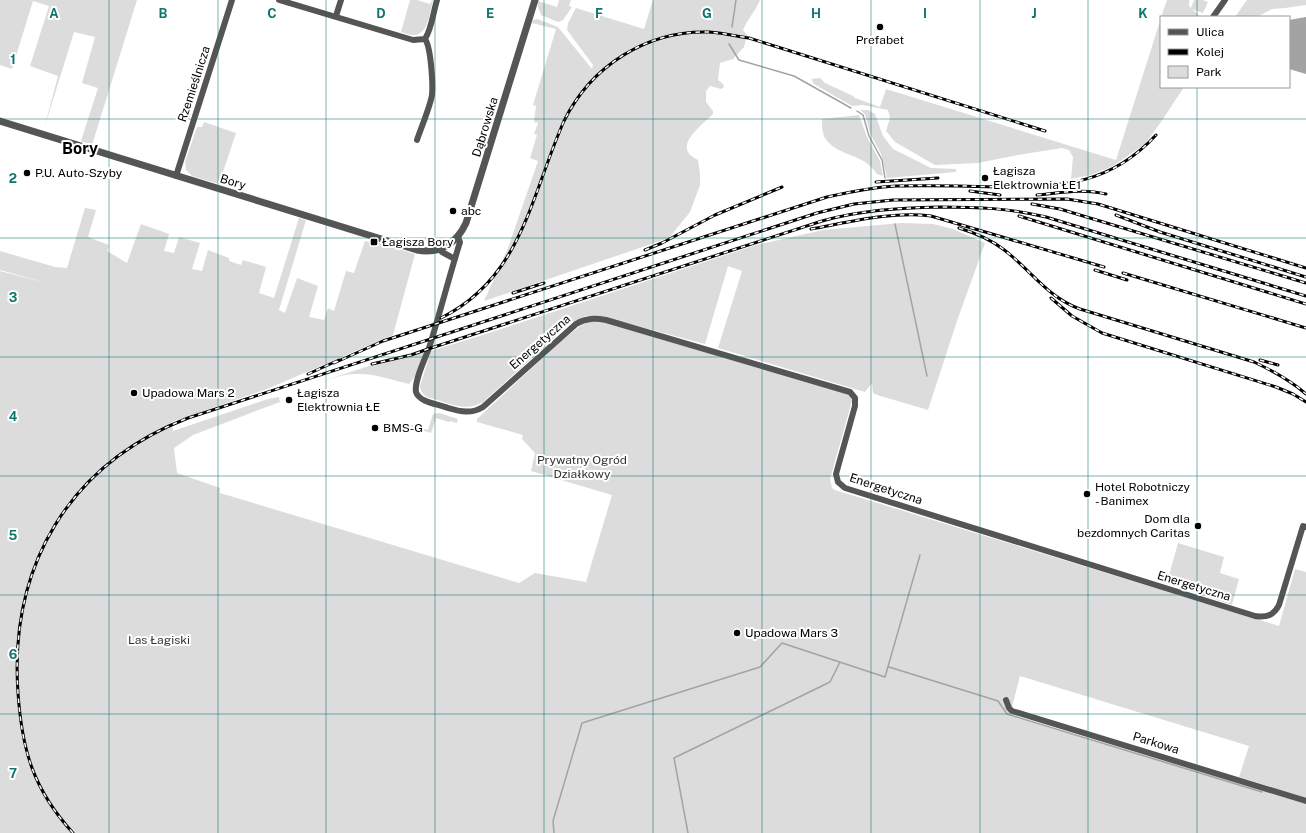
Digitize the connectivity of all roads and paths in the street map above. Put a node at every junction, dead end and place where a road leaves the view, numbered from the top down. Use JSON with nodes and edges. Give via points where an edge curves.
{"nodes":[{"id":1,"x":232,"y":0,"type":"edge"},
{"id":2,"x":279,"y":0,"type":"edge"},
{"id":3,"x":341,"y":0,"type":"edge"},
{"id":4,"x":437,"y":0,"type":"edge"},
{"id":5,"x":535,"y":0,"type":"edge"},
{"id":6,"x":1225,"y":0,"type":"edge"},
{"id":7,"x":336,"y":16,"type":"junction"},
{"id":8,"x":1214,"y":16,"type":"edge"},
{"id":9,"x":424,"y":39,"type":"junction"},
{"id":10,"x":0,"y":121,"type":"edge"},
{"id":11,"x":417,"y":140,"type":"dead end"},
{"id":12,"x":176,"y":176,"type":"junction"},
{"id":13,"x":458,"y":237,"type":"junction"},
{"id":14,"x":440,"y":249,"type":"junction"},
{"id":15,"x":455,"y":259,"type":"junction"},
{"id":16,"x":483,"y":407,"type":"joint"},
{"id":17,"x":1306,"y":527,"type":"edge"},
{"id":18,"x":1006,"y":700,"type":"dead end"},
{"id":19,"x":1306,"y":801,"type":"edge"}],
"edges":[{"from":1,"to":12,"type":"street","name":"Rzemieślnicza"},
{"from":2,"to":7,"type":"street"},
{"from":3,"to":7,"type":"street"},
{"from":4,"to":9,"type":"street"},
{"from":5,"to":13,"type":"street","name":"Dąbrowska","via":[[466,223]]},
{"from":6,"to":8,"type":"street"},
{"from":7,"to":9,"type":"street","via":[[413,40]]},
{"from":9,"to":11,"type":"street","via":[[430,52],[432,95]]},
{"from":10,"to":12,"type":"street","name":"Bory"},
{"from":12,"to":14,"type":"street","name":"Bory","via":[[417,250],[429,252]]},
{"from":13,"to":14,"type":"street","name":"Bory"},
{"from":13,"to":15,"type":"street","name":"Dąbrowska","via":[[460,242]]},
{"from":14,"to":15,"type":"street"},
{"from":15,"to":16,"type":"street","name":"Dąbrowska","via":[[416,384],[416,392],[425,400],[462,412],[471,412]]},
{"from":16,"to":17,"type":"street","name":"Energetyczna","via":[[576,324],[591,319],[606,320],[850,392],[855,398],[855,406],[836,474],[838,482],[845,488],[1255,616],[1271,615],[1276,611],[1303,526]]},
{"from":18,"to":19,"type":"street","name":"Parkowa","via":[[1012,711]]}]}
